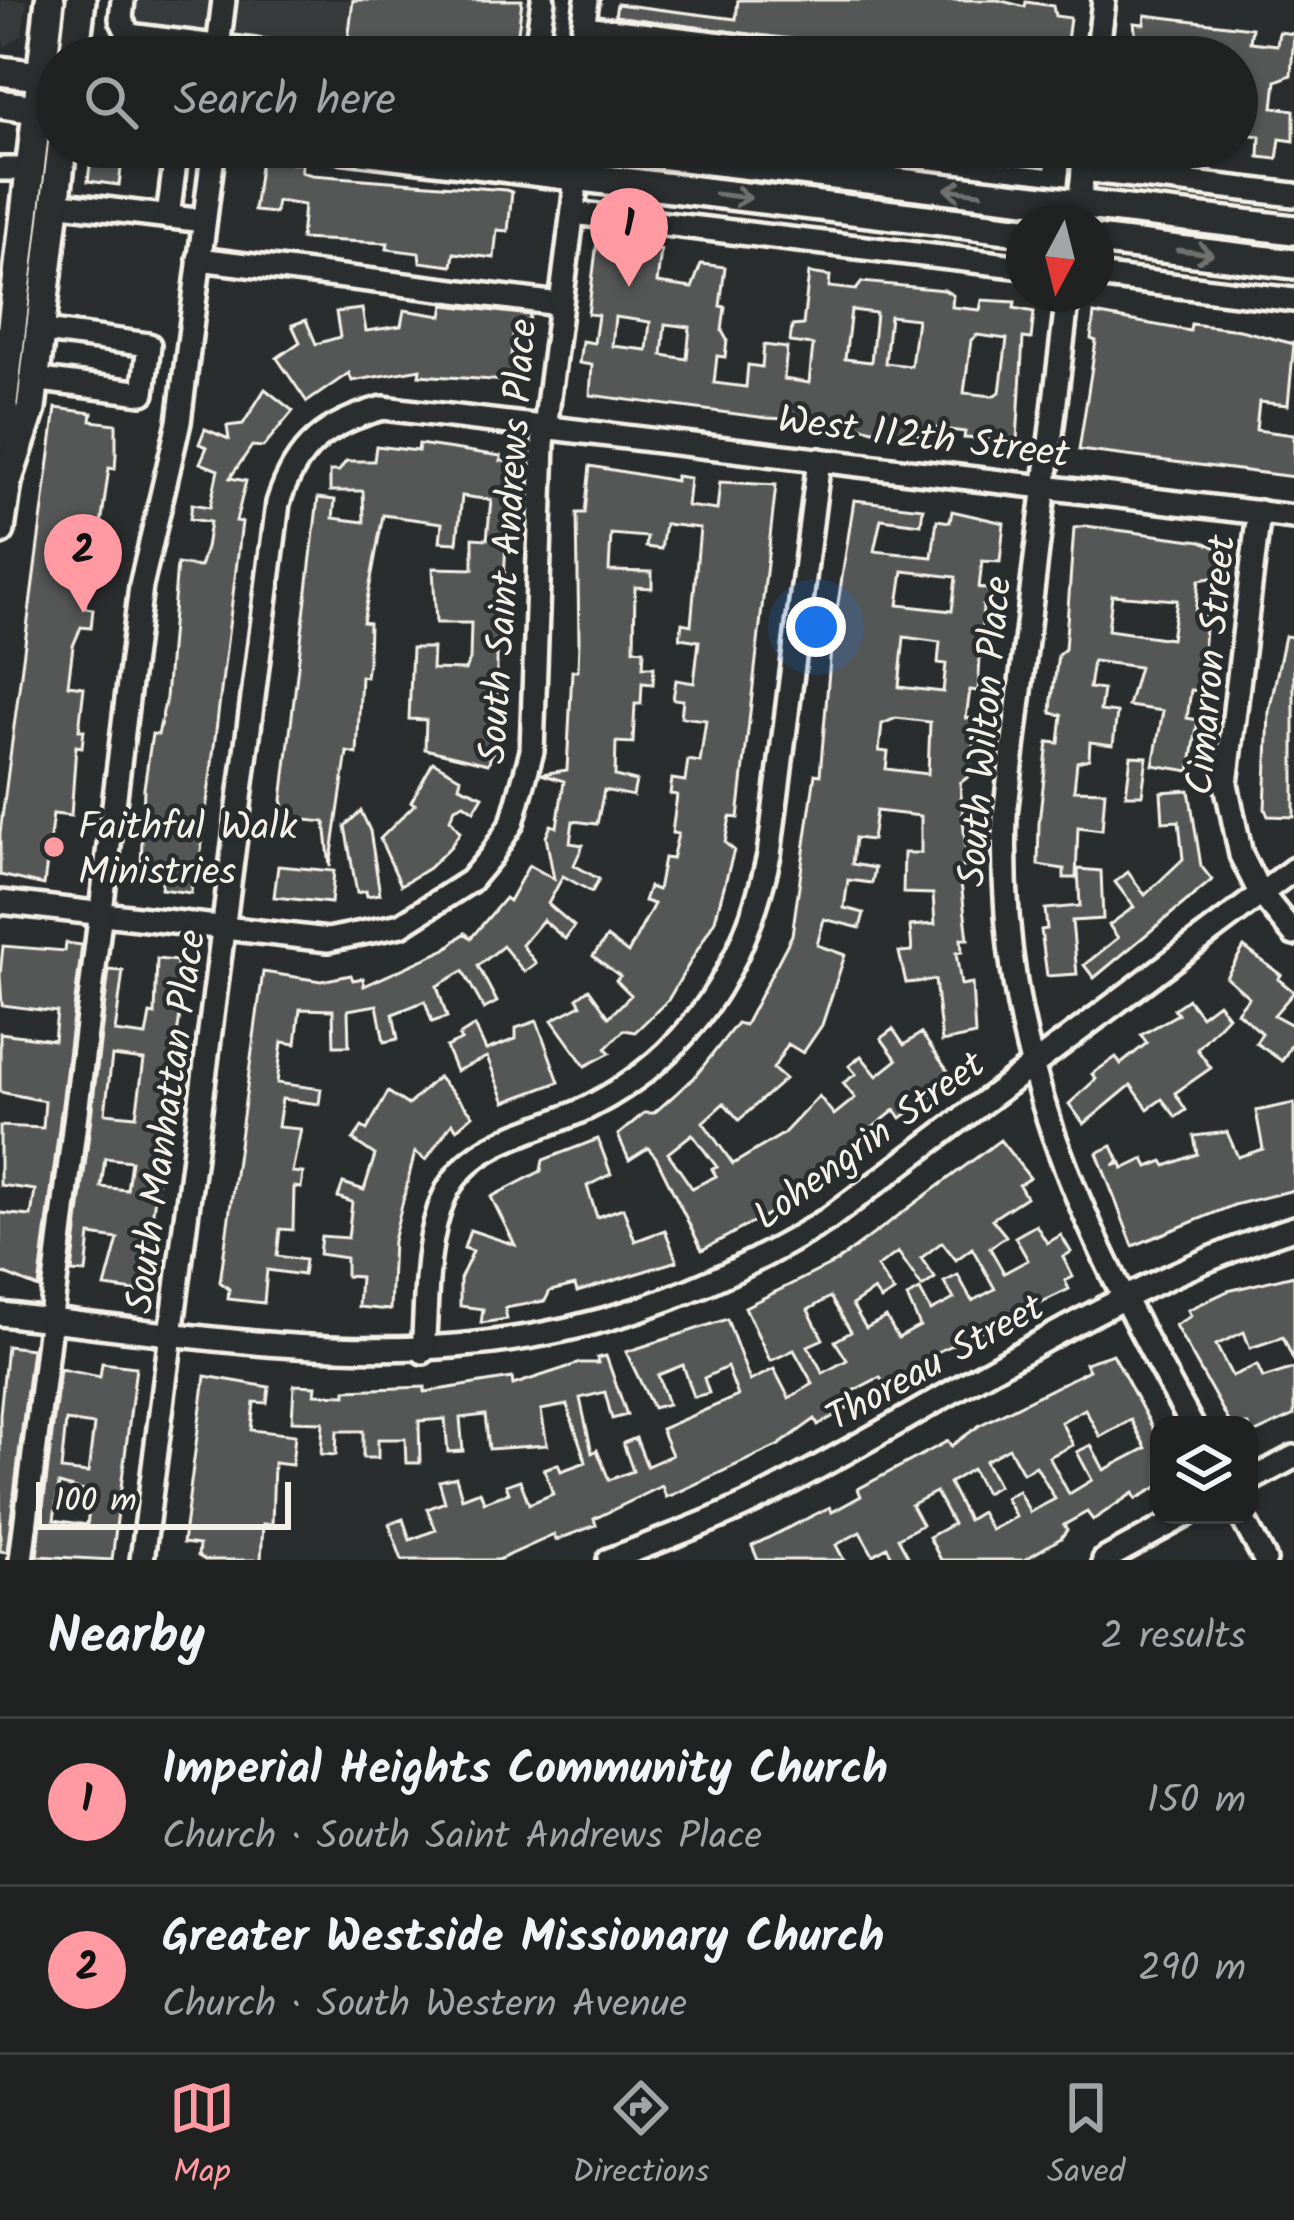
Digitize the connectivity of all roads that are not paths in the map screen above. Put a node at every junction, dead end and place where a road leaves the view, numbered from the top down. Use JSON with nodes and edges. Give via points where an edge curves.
{"nodes":[{"id":1,"x":50,"y":0,"type":"edge"},
{"id":2,"x":82,"y":0,"type":"edge"},
{"id":3,"x":123,"y":0,"type":"edge"},
{"id":4,"x":224,"y":0,"type":"edge"},
{"id":5,"x":543,"y":0,"type":"edge"},
{"id":6,"x":586,"y":0,"type":"edge"},
{"id":7,"x":1104,"y":0,"type":"edge"},
{"id":8,"x":584,"y":27,"type":"junction"},
{"id":9,"x":50,"y":36,"type":"edge"},
{"id":10,"x":77,"y":36,"type":"edge"},
{"id":11,"x":134,"y":36,"type":"edge"},
{"id":12,"x":220,"y":36,"type":"edge"},
{"id":13,"x":538,"y":36,"type":"edge"},
{"id":14,"x":583,"y":36,"type":"edge"},
{"id":15,"x":657,"y":36,"type":"edge"},
{"id":16,"x":1100,"y":36,"type":"edge"},
{"id":17,"x":0,"y":71,"type":"edge"},
{"id":18,"x":36,"y":75,"type":"edge"},
{"id":19,"x":0,"y":104,"type":"edge"},
{"id":20,"x":36,"y":109,"type":"edge"},
{"id":21,"x":36,"y":125,"type":"edge"},
{"id":22,"x":8,"y":167,"type":"edge"},
{"id":23,"x":59,"y":168,"type":"edge"},
{"id":24,"x":174,"y":168,"type":"edge"},
{"id":25,"x":211,"y":168,"type":"edge"},
{"id":26,"x":498,"y":168,"type":"edge"},
{"id":27,"x":573,"y":168,"type":"edge"},
{"id":28,"x":750,"y":168,"type":"edge"},
{"id":29,"x":1083,"y":168,"type":"edge"},
{"id":30,"x":1139,"y":168,"type":"edge"},
{"id":31,"x":575,"y":178,"type":"junction"},
{"id":32,"x":1294,"y":196,"type":"edge"},
{"id":33,"x":54,"y":203,"type":"junction"},
{"id":34,"x":1007,"y":204,"type":"edge"},
{"id":35,"x":1079,"y":204,"type":"edge"},
{"id":36,"x":573,"y":213,"type":"junction"},
{"id":37,"x":168,"y":217,"type":"junction"},
{"id":38,"x":1114,"y":217,"type":"edge"},
{"id":39,"x":204,"y":221,"type":"junction"},
{"id":40,"x":1006,"y":229,"type":"edge"},
{"id":41,"x":1294,"y":230,"type":"edge"},
{"id":42,"x":1114,"y":242,"type":"edge"},
{"id":43,"x":199,"y":259,"type":"junction"},
{"id":44,"x":1294,"y":264,"type":"edge"},
{"id":45,"x":1006,"y":265,"type":"edge"},
{"id":46,"x":1114,"y":278,"type":"edge"},
{"id":47,"x":8,"y":279,"type":"edge"},
{"id":48,"x":1294,"y":301,"type":"edge"},
{"id":49,"x":559,"y":304,"type":"junction"},
{"id":50,"x":1066,"y":312,"type":"edge"},
{"id":51,"x":38,"y":330,"type":"junction"},
{"id":52,"x":33,"y":379,"type":"junction"},
{"id":53,"x":1,"y":403,"type":"edge"},
{"id":54,"x":545,"y":424,"type":"junction"},
{"id":55,"x":819,"y":460,"type":"junction"},
{"id":56,"x":8,"y":482,"type":"junction"},
{"id":57,"x":1042,"y":485,"type":"junction"},
{"id":58,"x":1259,"y":512,"type":"junction"},
{"id":59,"x":1294,"y":517,"type":"edge"},
{"id":60,"x":0,"y":530,"type":"edge"},
{"id":61,"x":1294,"y":869,"type":"edge"},
{"id":62,"x":1259,"y":891,"type":"junction"},
{"id":63,"x":0,"y":902,"type":"edge"},
{"id":64,"x":100,"y":915,"type":"junction"},
{"id":65,"x":225,"y":930,"type":"junction"},
{"id":66,"x":1294,"y":934,"type":"edge"},
{"id":67,"x":1030,"y":1067,"type":"junction"},
{"id":68,"x":1294,"y":1228,"type":"edge"},
{"id":69,"x":1122,"y":1298,"type":"junction"},
{"id":70,"x":0,"y":1314,"type":"edge"},
{"id":71,"x":52,"y":1320,"type":"junction"},
{"id":72,"x":172,"y":1334,"type":"junction"},
{"id":73,"x":422,"y":1352,"type":"junction"},
{"id":74,"x":1187,"y":1416,"type":"edge"},
{"id":75,"x":1294,"y":1457,"type":"edge"},
{"id":76,"x":1258,"y":1476,"type":"edge"},
{"id":77,"x":1170,"y":1524,"type":"edge"},
{"id":78,"x":1246,"y":1524,"type":"edge"},
{"id":79,"x":21,"y":1560,"type":"edge"},
{"id":80,"x":142,"y":1560,"type":"edge"},
{"id":81,"x":609,"y":1560,"type":"edge"},
{"id":82,"x":1104,"y":1560,"type":"edge"},
{"id":83,"x":1264,"y":1560,"type":"edge"}],
"edges":[{"from":1,"to":9,"type":"main road"},
{"from":2,"to":10,"type":"main road"},
{"from":3,"to":11,"type":"street","via":[[121,19]]},
{"from":4,"to":12,"type":"street"},
{"from":5,"to":13,"type":"street"},
{"from":6,"to":8,"type":"street"},
{"from":7,"to":16,"type":"street"},
{"from":8,"to":14,"type":"street"},
{"from":8,"to":15,"type":"street"},
{"from":17,"to":18,"type":"main road"},
{"from":19,"to":20,"type":"main road"},
{"from":21,"to":22,"type":"main road"},
{"from":22,"to":47,"type":"main road"},
{"from":23,"to":33,"type":"main road"},
{"from":24,"to":37,"type":"street"},
{"from":25,"to":39,"type":"street"},
{"from":26,"to":31,"type":"main road"},
{"from":27,"to":31,"type":"street","name":"South Saint Andrews Place"},
{"from":34,"to":28,"type":"main road","one_way":true},
{"from":29,"to":35,"type":"street"},
{"from":30,"to":32,"type":"street"},
{"from":31,"to":36,"type":"street","name":"South Saint Andrews Place"},
{"from":31,"to":40,"type":"main road","one_way":true},
{"from":33,"to":37,"type":"street"},
{"from":33,"to":51,"type":"main road"},
{"from":36,"to":45,"type":"street"},
{"from":36,"to":49,"type":"street","name":"South Saint Andrews Place"},
{"from":37,"to":39,"type":"street"},
{"from":38,"to":41,"type":"main road"},
{"from":39,"to":43,"type":"street"},
{"from":42,"to":44,"type":"main road","one_way":true},
{"from":43,"to":49,"type":"street"},
{"from":43,"to":64,"type":"street","via":[[179,422],[142,586]]},
{"from":46,"to":48,"type":"street"},
{"from":47,"to":53,"type":"main road"},
{"from":49,"to":54,"type":"street","name":"South Saint Andrews Place"},
{"from":50,"to":57,"type":"street","name":"South Wilton Place"},
{"from":51,"to":52,"type":"main road"},
{"from":51,"to":52,"type":"street","via":[[149,345],[143,393]]},
{"from":52,"to":56,"type":"main road"},
{"from":53,"to":56,"type":"main road"},
{"from":54,"to":55,"type":"street","name":"West 112th Street"},
{"from":54,"to":65,"type":"street","name":"South Saint Andrews Place","via":[[532,751],[512,823],[470,880],[400,925],[328,940]]},
{"from":54,"to":65,"type":"street","name":"South Manhattan Place","via":[[383,408],[341,419],[305,445],[288,471]]},
{"from":55,"to":57,"type":"street","name":"West 112th Street"},
{"from":55,"to":73,"type":"street","via":[[769,855],[734,969],[706,1015],[636,1081],[505,1139],[457,1176],[431,1247]]},
{"from":56,"to":60,"type":"main road"},
{"from":57,"to":58,"type":"street","name":"West 112th Street"},
{"from":57,"to":67,"type":"street","name":"South Wilton Place","via":[[1003,869],[1010,970]]},
{"from":58,"to":59,"type":"street","name":"West 112th Street"},
{"from":58,"to":62,"type":"street","name":"Cimarron Street","via":[[1226,784],[1241,855]]},
{"from":61,"to":62,"type":"street","name":"Lohengrin Street"},
{"from":62,"to":66,"type":"street","name":"Cimarron Street"},
{"from":62,"to":67,"type":"street","name":"Lohengrin Street"},
{"from":63,"to":64,"type":"street","name":"South Saint Andrews Place"},
{"from":64,"to":65,"type":"street","name":"South Saint Andrews Place"},
{"from":64,"to":71,"type":"street"},
{"from":65,"to":72,"type":"street","name":"South Manhattan Place"},
{"from":67,"to":69,"type":"street","name":"South Wilton Place","via":[[1073,1197]]},
{"from":67,"to":73,"type":"street","name":"Lohengrin Street","via":[[758,1262],[560,1333]]},
{"from":68,"to":69,"type":"street","name":"Thoreau Street"},
{"from":69,"to":74,"type":"street","name":"South Wilton Place"},
{"from":69,"to":81,"type":"street","name":"Thoreau Street","via":[[758,1498]]},
{"from":70,"to":71,"type":"street","name":"Lohengrin Street"},
{"from":71,"to":72,"type":"street","name":"Lohengrin Street"},
{"from":71,"to":79,"type":"street"},
{"from":72,"to":73,"type":"street","name":"Lohengrin Street"},
{"from":72,"to":80,"type":"street","name":"South Manhattan Place"},
{"from":75,"to":76,"type":"street"},
{"from":77,"to":82,"type":"street"},
{"from":78,"to":83,"type":"street"}]}
